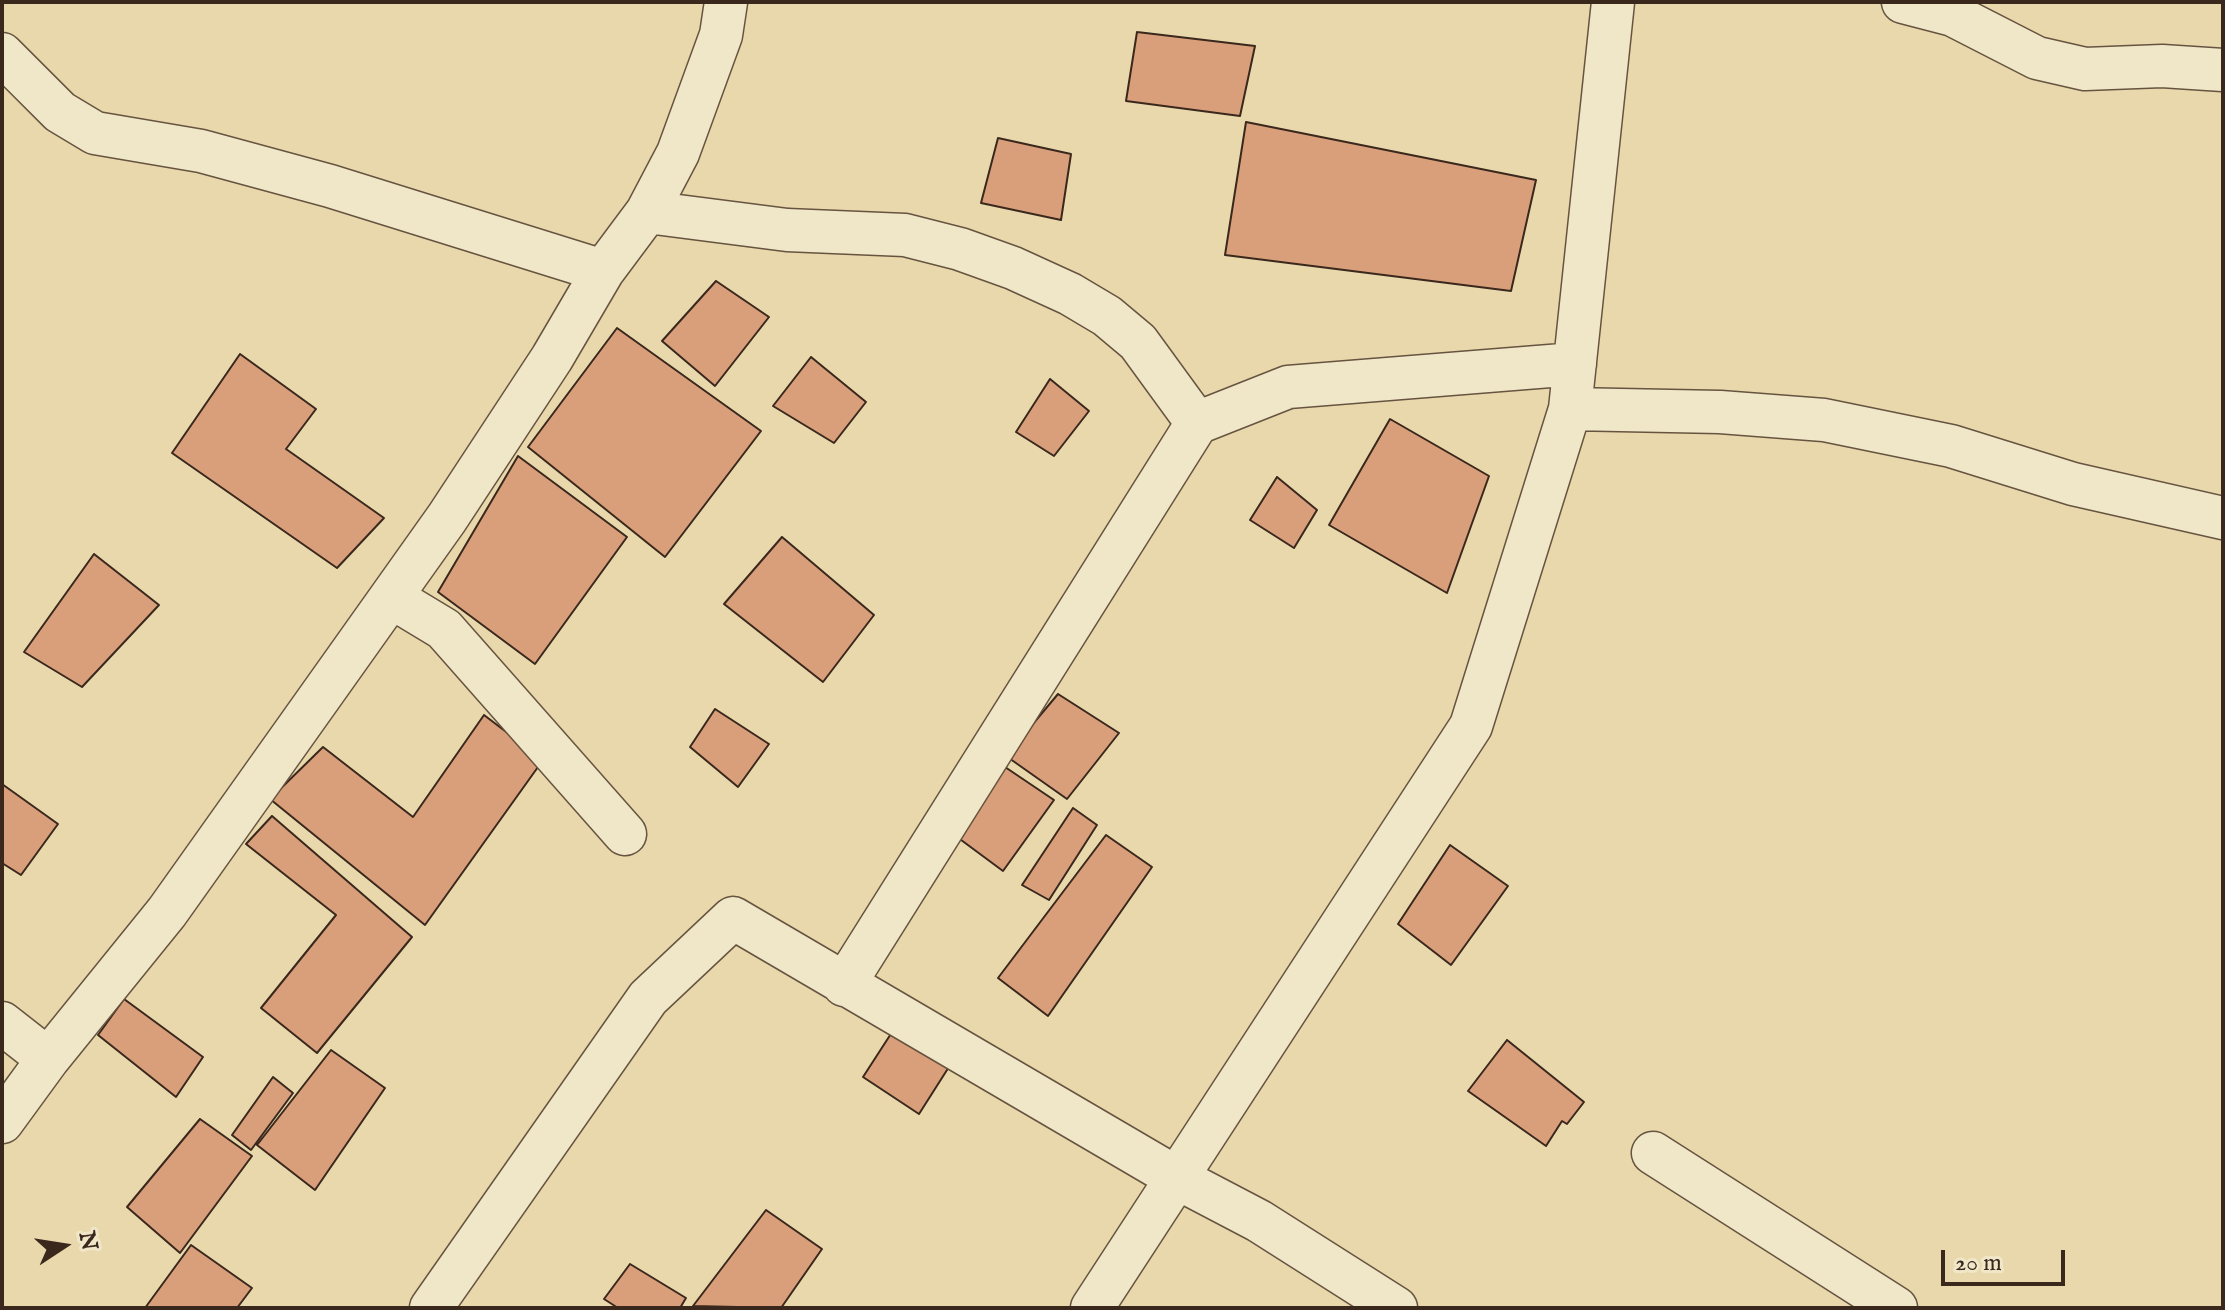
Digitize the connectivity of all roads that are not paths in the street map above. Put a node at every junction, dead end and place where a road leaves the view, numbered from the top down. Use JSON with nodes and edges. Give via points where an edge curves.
{"nodes":[{"id":1,"x":726,"y":2,"type":"edge"},
{"id":2,"x":1613,"y":2,"type":"edge"},
{"id":3,"x":1903,"y":2,"type":"edge"},
{"id":4,"x":2,"y":54,"type":"edge"},
{"id":5,"x":2223,"y":70,"type":"edge"},
{"id":6,"x":647,"y":212,"type":"junction"},
{"id":7,"x":603,"y":271,"type":"junction"},
{"id":8,"x":1575,"y":364,"type":"junction"},
{"id":9,"x":1570,"y":409,"type":"junction"},
{"id":10,"x":1197,"y":423,"type":"junction"},
{"id":11,"x":2223,"y":518,"type":"edge"},
{"id":12,"x":391,"y":597,"type":"junction"},
{"id":13,"x":625,"y":834,"type":"dead end"},
{"id":14,"x":844,"y":985,"type":"junction"},
{"id":15,"x":2,"y":1023,"type":"edge"},
{"id":16,"x":48,"y":1059,"type":"junction"},
{"id":17,"x":2,"y":1122,"type":"edge"},
{"id":18,"x":1653,"y":1153,"type":"dead end"},
{"id":19,"x":1177,"y":1178,"type":"junction"},
{"id":20,"x":431,"y":1308,"type":"edge"},
{"id":21,"x":1092,"y":1308,"type":"edge"},
{"id":22,"x":1396,"y":1308,"type":"edge"},
{"id":23,"x":1896,"y":1308,"type":"edge"}],
"edges":[{"from":1,"to":6,"type":"street","via":[[721,35],[678,153]]},
{"from":2,"to":8,"type":"street"},
{"from":3,"to":5,"type":"street","via":[[1953,15],[2037,58],[2085,69]]},
{"from":4,"to":7,"type":"street","via":[[60,112],[95,133],[201,151],[330,186]]},
{"from":6,"to":7,"type":"street"},
{"from":6,"to":10,"type":"street","via":[[787,230],[905,235],[1013,268],[1070,294],[1138,342]]},
{"from":7,"to":12,"type":"street","via":[[552,358]]},
{"from":8,"to":9,"type":"street"},
{"from":8,"to":10,"type":"street","via":[[1288,387]]},
{"from":9,"to":11,"type":"street","via":[[1824,420],[1951,446],[2073,484]]},
{"from":9,"to":19,"type":"street","via":[[1471,726]]},
{"from":10,"to":14,"type":"street"},
{"from":12,"to":13,"type":"street","via":[[444,629]]},
{"from":12,"to":16,"type":"street","via":[[167,912]]},
{"from":14,"to":19,"type":"street"},
{"from":14,"to":20,"type":"street","via":[[733,918],[648,998]]},
{"from":15,"to":16,"type":"street"},
{"from":16,"to":17,"type":"street"},
{"from":18,"to":23,"type":"street"},
{"from":19,"to":21,"type":"street"},
{"from":19,"to":22,"type":"street","via":[[1259,1221]]}]}
